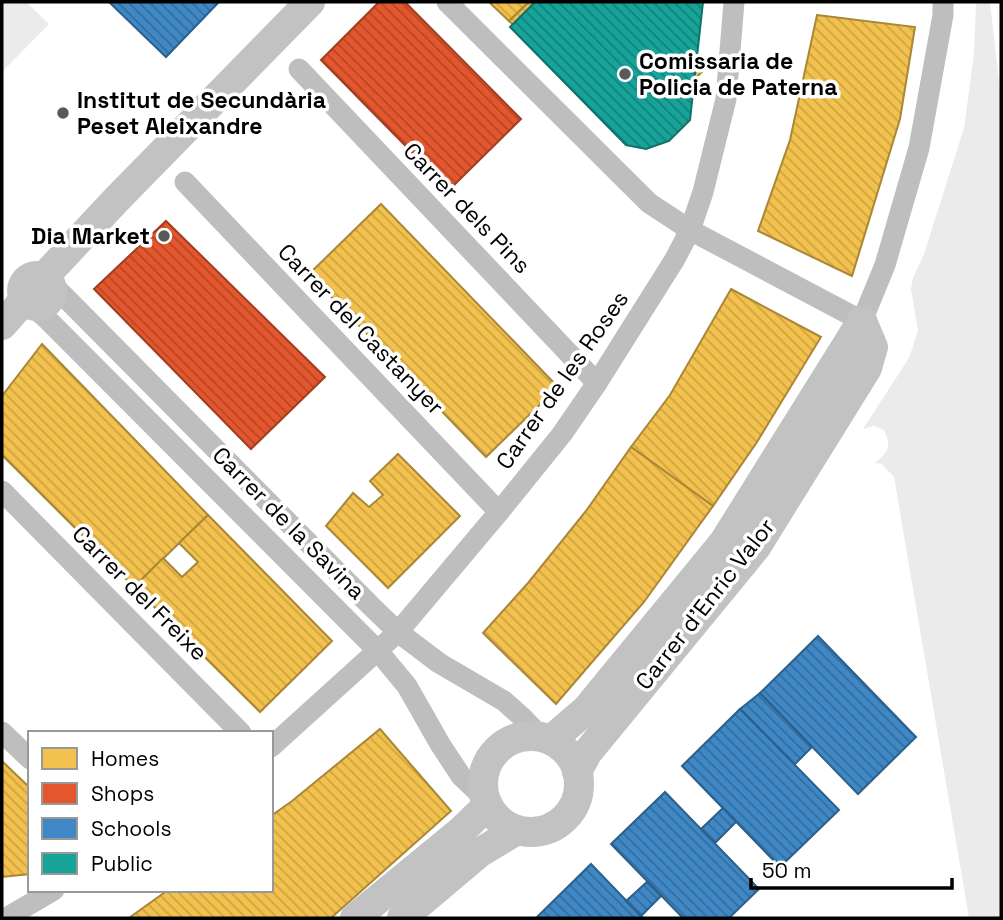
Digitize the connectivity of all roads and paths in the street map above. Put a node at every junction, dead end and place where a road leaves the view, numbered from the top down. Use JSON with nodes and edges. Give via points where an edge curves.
{"nodes":[{"id":1,"x":310,"y":2,"type":"edge"},
{"id":2,"x":447,"y":2,"type":"edge"},
{"id":3,"x":734,"y":2,"type":"edge"},
{"id":4,"x":943,"y":2,"type":"edge"},
{"id":5,"x":299,"y":69,"type":"dead end"},
{"id":6,"x":185,"y":182,"type":"dead end"},
{"id":7,"x":690,"y":230,"type":"junction"},
{"id":8,"x":46,"y":279,"type":"junction"},
{"id":9,"x":27,"y":301,"type":"junction"},
{"id":10,"x":862,"y":321,"type":"junction"},
{"id":11,"x":2,"y":325,"type":"edge"},
{"id":12,"x":597,"y":383,"type":"junction"},
{"id":13,"x":2,"y":491,"type":"edge"},
{"id":14,"x":499,"y":512,"type":"junction"},
{"id":15,"x":398,"y":632,"type":"junction"},
{"id":16,"x":378,"y":651,"type":"junction"},
{"id":17,"x":239,"y":731,"type":"edge"},
{"id":18,"x":2,"y":732,"type":"edge"},
{"id":19,"x":546,"y":738,"type":"junction"},
{"id":20,"x":273,"y":745,"type":"edge"},
{"id":21,"x":28,"y":757,"type":"edge"},
{"id":22,"x":577,"y":772,"type":"junction"},
{"id":23,"x":487,"y":802,"type":"junction"},
{"id":24,"x":517,"y":830,"type":"junction"},
{"id":25,"x":50,"y":892,"type":"edge"},
{"id":26,"x":4,"y":917,"type":"edge"},
{"id":27,"x":355,"y":918,"type":"edge"},
{"id":28,"x":401,"y":918,"type":"edge"}],
"edges":[{"from":1,"to":8,"type":"street","via":[[116,200]]},
{"from":2,"to":7,"type":"street","via":[[649,203]]},
{"from":3,"to":7,"type":"street","name":"Carrer de les Roses","via":[[726,99]]},
{"from":4,"to":10,"type":"street","name":"Carrer d'Enric Valor","via":[[919,148],[885,265]]},
{"from":5,"to":12,"type":"street","name":"Carrer dels Pins"},
{"from":6,"to":14,"type":"street","name":"Carrer del Castanyer"},
{"from":7,"to":10,"type":"street"},
{"from":7,"to":12,"type":"street","name":"Carrer de les Roses"},
{"from":8,"to":9,"type":"street","via":[[34,276],[26,281],[22,290]]},
{"from":8,"to":15,"type":"street","name":"Carrer de la Savina"},
{"from":9,"to":11,"type":"street"},
{"from":9,"to":16,"type":"street","name":"Carrer de la Savina"},
{"from":10,"to":19,"type":"street","name":"Carrer d'Enric Valor","via":[[724,542],[586,710]]},
{"from":10,"to":22,"type":"street","name":"Carrer d'Enric Valor","via":[[873,347],[867,368],[755,547],[587,752]]},
{"from":12,"to":14,"type":"street","name":"Carrer de les Roses"},
{"from":13,"to":17,"type":"street","name":"Carrer del Freixe"},
{"from":14,"to":15,"type":"street","name":"Carrer de les Roses"},
{"from":15,"to":16,"type":"street","name":"Carrer de les Roses"},
{"from":15,"to":19,"type":"street","name":"Carrer de la Savina","via":[[439,663],[505,701]]},
{"from":16,"to":20,"type":"street","name":"Carrer de les Roses"},
{"from":16,"to":23,"type":"street","name":"Carrer de la Savina","via":[[407,685],[461,776]]},
{"from":18,"to":21,"type":"street"},
{"from":19,"to":22,"type":"street","via":[[568,753]]},
{"from":19,"to":23,"type":"street","via":[[512,739],[490,757],[483,785]]},
{"from":22,"to":24,"type":"street","via":[[579,787],[569,813],[546,830]]},
{"from":23,"to":24,"type":"street","via":[[495,816]]},
{"from":23,"to":27,"type":"street","via":[[461,831]]},
{"from":24,"to":28,"type":"street","via":[[479,853]]},
{"from":25,"to":26,"type":"street"}]}
